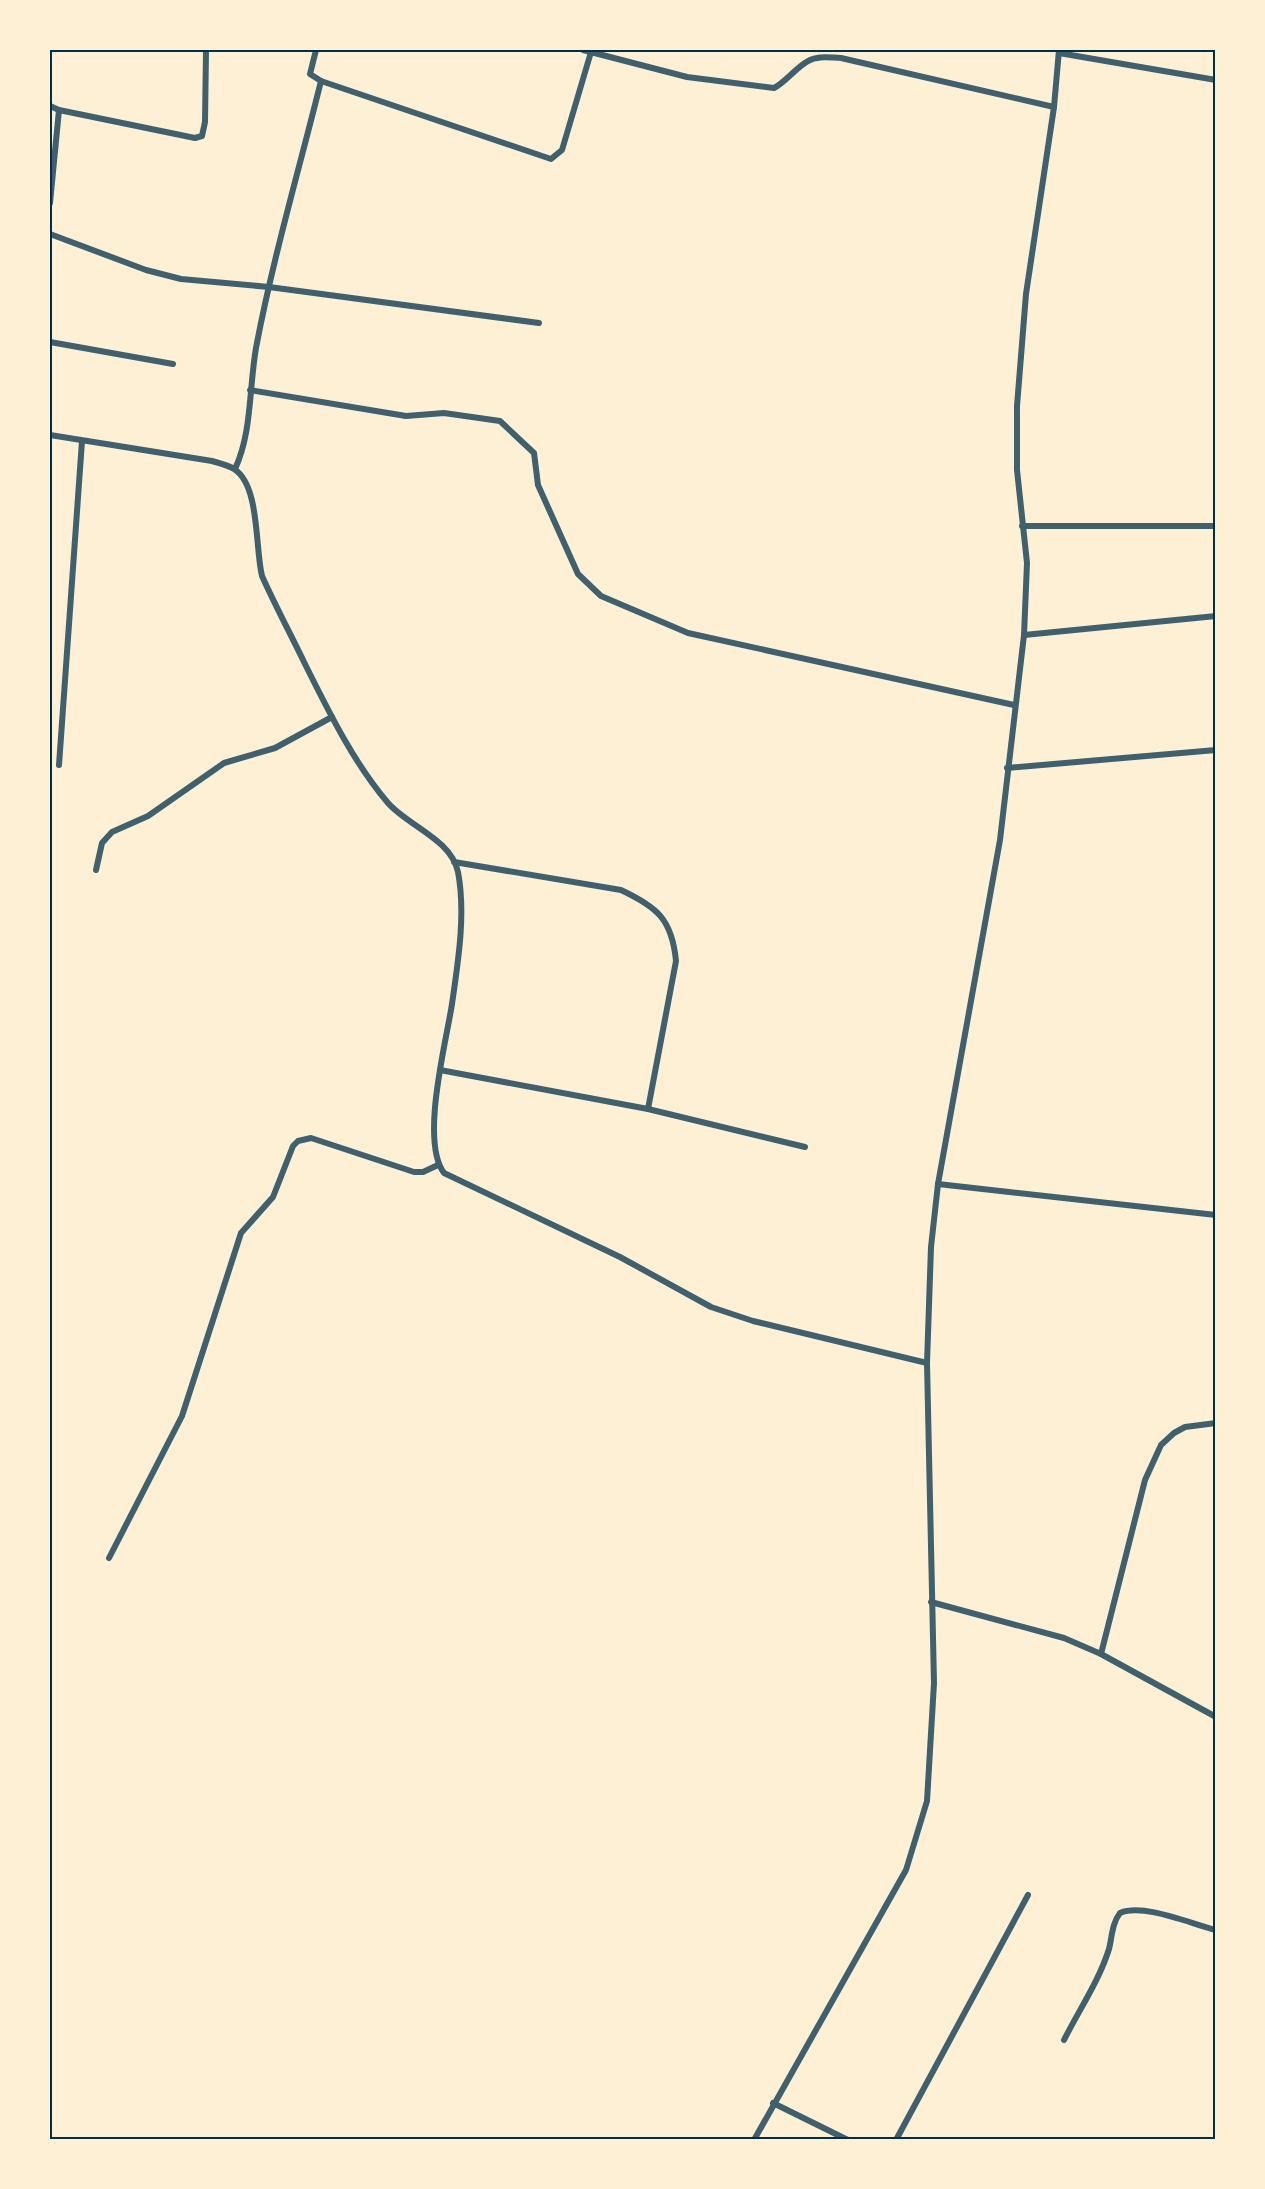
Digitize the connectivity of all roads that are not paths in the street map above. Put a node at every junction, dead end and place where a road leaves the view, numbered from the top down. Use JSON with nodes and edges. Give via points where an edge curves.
{"nodes":[{"id":1,"x":206,"y":50,"type":"edge"},
{"id":2,"x":316,"y":50,"type":"edge"},
{"id":3,"x":583,"y":50,"type":"edge"},
{"id":4,"x":1059,"y":51,"type":"edge"},
{"id":5,"x":591,"y":52,"type":"junction"},
{"id":6,"x":1215,"y":80,"type":"edge"},
{"id":7,"x":321,"y":81,"type":"junction"},
{"id":8,"x":50,"y":106,"type":"edge"},
{"id":9,"x":1054,"y":107,"type":"junction"},
{"id":10,"x":59,"y":110,"type":"junction"},
{"id":11,"x":50,"y":203,"type":"edge"},
{"id":12,"x":50,"y":234,"type":"edge"},
{"id":13,"x":269,"y":287,"type":"junction"},
{"id":14,"x":539,"y":323,"type":"dead end"},
{"id":15,"x":50,"y":342,"type":"edge"},
{"id":16,"x":173,"y":364,"type":"dead end"},
{"id":17,"x":250,"y":390,"type":"junction"},
{"id":18,"x":50,"y":435,"type":"edge"},
{"id":19,"x":82,"y":441,"type":"junction"},
{"id":20,"x":234,"y":469,"type":"junction"},
{"id":21,"x":1022,"y":526,"type":"junction"},
{"id":22,"x":1215,"y":526,"type":"edge"},
{"id":23,"x":1215,"y":616,"type":"edge"},
{"id":24,"x":1024,"y":635,"type":"junction"},
{"id":25,"x":1014,"y":705,"type":"junction"},
{"id":26,"x":332,"y":717,"type":"junction"},
{"id":27,"x":1215,"y":750,"type":"edge"},
{"id":28,"x":59,"y":765,"type":"dead end"},
{"id":29,"x":1007,"y":768,"type":"junction"},
{"id":30,"x":454,"y":862,"type":"junction"},
{"id":31,"x":96,"y":870,"type":"dead end"},
{"id":32,"x":440,"y":1070,"type":"junction"},
{"id":33,"x":648,"y":1109,"type":"junction"},
{"id":34,"x":805,"y":1147,"type":"dead end"},
{"id":35,"x":438,"y":1165,"type":"junction"},
{"id":36,"x":938,"y":1184,"type":"junction"},
{"id":37,"x":1215,"y":1215,"type":"edge"},
{"id":38,"x":927,"y":1363,"type":"junction"},
{"id":39,"x":1215,"y":1423,"type":"edge"},
{"id":40,"x":109,"y":1558,"type":"dead end"},
{"id":41,"x":931,"y":1602,"type":"junction"},
{"id":42,"x":1101,"y":1654,"type":"junction"},
{"id":43,"x":1215,"y":1718,"type":"edge"},
{"id":44,"x":1028,"y":1894,"type":"dead end"},
{"id":45,"x":1215,"y":1930,"type":"edge"},
{"id":46,"x":1064,"y":2040,"type":"dead end"},
{"id":47,"x":773,"y":2103,"type":"junction"},
{"id":48,"x":754,"y":2139,"type":"edge"},
{"id":49,"x":848,"y":2139,"type":"edge"},
{"id":50,"x":896,"y":2139,"type":"edge"}],
"edges":[{"from":1,"to":10,"type":"street","via":[[206,122],[202,136],[195,138]]},
{"from":2,"to":7,"type":"street","via":[[310,74]]},
{"from":3,"to":5,"type":"street"},
{"from":4,"to":6,"type":"street"},
{"from":4,"to":9,"type":"street"},
{"from":5,"to":7,"type":"street","via":[[562,150],[551,159]]},
{"from":5,"to":9,"type":"street","via":[[687,77],[774,88],[806,62],[841,58]]},
{"from":7,"to":13,"type":"street"},
{"from":8,"to":10,"type":"street"},
{"from":9,"to":21,"type":"street","via":[[1026,294],[1017,406]]},
{"from":10,"to":11,"type":"street"},
{"from":12,"to":13,"type":"street","via":[[181,279]]},
{"from":13,"to":14,"type":"street"},
{"from":13,"to":17,"type":"street"},
{"from":15,"to":16,"type":"street"},
{"from":17,"to":20,"type":"street","via":[[243,452]]},
{"from":17,"to":25,"type":"street","via":[[406,416],[444,413],[500,421],[534,453],[538,485],[578,574],[601,596],[688,633]]},
{"from":18,"to":19,"type":"street"},
{"from":19,"to":20,"type":"street","via":[[180,455]]},
{"from":19,"to":28,"type":"street"},
{"from":20,"to":26,"type":"street","via":[[244,478],[251,495],[262,576]]},
{"from":21,"to":22,"type":"street"},
{"from":21,"to":24,"type":"street","via":[[1027,563]]},
{"from":23,"to":24,"type":"street"},
{"from":24,"to":25,"type":"street"},
{"from":25,"to":29,"type":"street"},
{"from":26,"to":30,"type":"street","via":[[388,802],[445,848]]},
{"from":26,"to":31,"type":"street","via":[[275,748],[224,763],[148,816],[112,832],[102,843]]},
{"from":27,"to":29,"type":"street"},
{"from":29,"to":36,"type":"street","via":[[1000,840]]},
{"from":30,"to":32,"type":"street","via":[[460,892],[459,946]]},
{"from":30,"to":33,"type":"street","via":[[621,890],[646,902],[663,918],[673,937],[676,961]]},
{"from":32,"to":33,"type":"street"},
{"from":32,"to":35,"type":"street","via":[[434,1140]]},
{"from":33,"to":34,"type":"street"},
{"from":35,"to":38,"type":"street","via":[[454,1180],[620,1257],[711,1307],[753,1321]]},
{"from":35,"to":40,"type":"street","via":[[414,1172],[310,1138],[298,1141],[273,1197],[241,1233],[182,1416]]},
{"from":36,"to":37,"type":"street"},
{"from":36,"to":38,"type":"street","via":[[931,1247]]},
{"from":38,"to":41,"type":"street"},
{"from":39,"to":42,"type":"street","via":[[1185,1427],[1161,1445],[1145,1480]]},
{"from":41,"to":42,"type":"street","via":[[1064,1638]]},
{"from":41,"to":47,"type":"street","via":[[934,1683],[927,1801],[918,1834],[906,1870]]},
{"from":42,"to":43,"type":"street"},
{"from":44,"to":50,"type":"street"},
{"from":45,"to":46,"type":"street","via":[[1151,1912],[1120,1913],[1100,1971]]},
{"from":47,"to":48,"type":"street"},
{"from":47,"to":49,"type":"street"}]}
